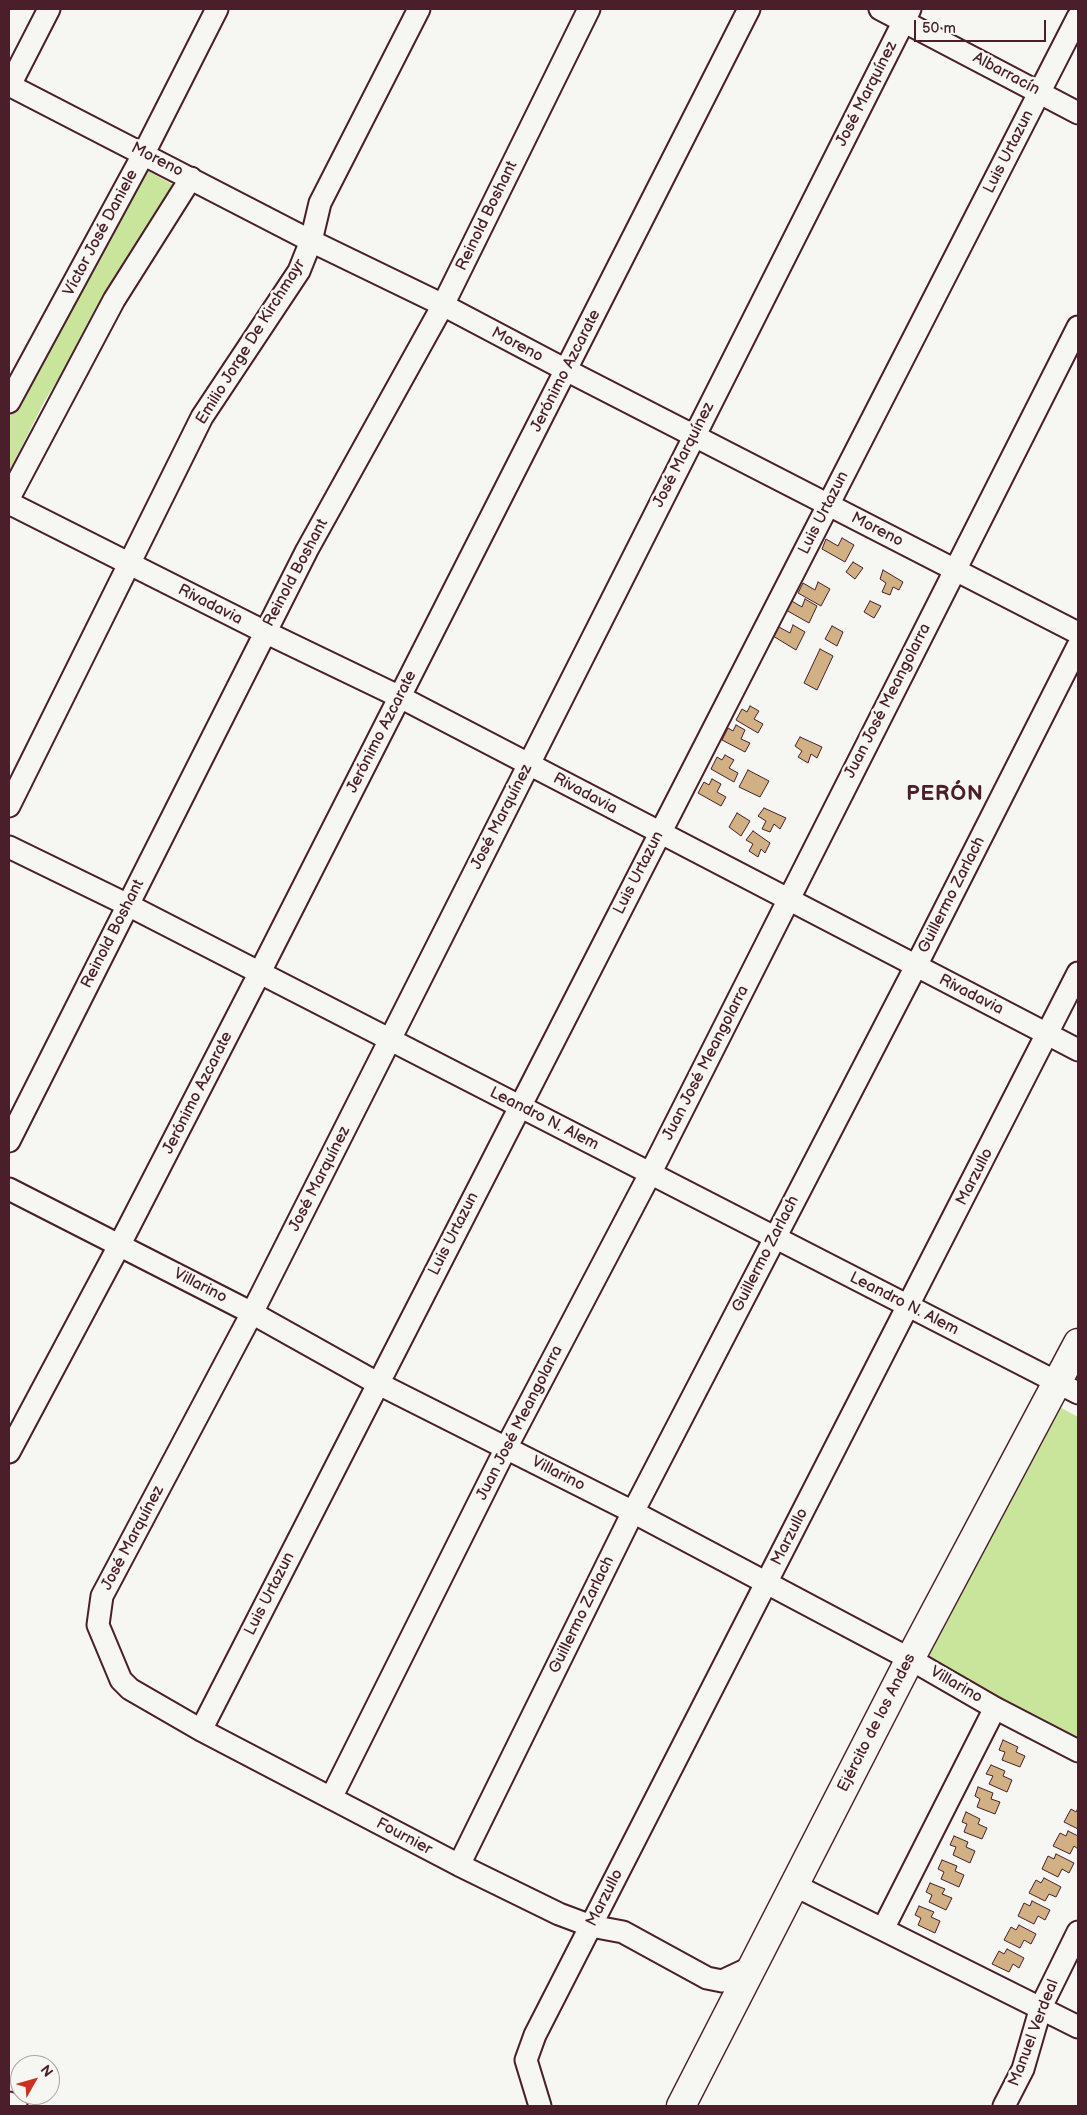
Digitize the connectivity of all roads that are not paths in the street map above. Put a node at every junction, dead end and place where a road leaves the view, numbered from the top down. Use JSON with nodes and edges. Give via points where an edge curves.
{"nodes":[{"id":1,"x":49,"y":9,"type":"edge"},
{"id":2,"x":217,"y":9,"type":"edge"},
{"id":3,"x":419,"y":9,"type":"edge"},
{"id":4,"x":589,"y":9,"type":"edge"},
{"id":5,"x":749,"y":9,"type":"edge"},
{"id":6,"x":880,"y":9,"type":"edge"},
{"id":7,"x":906,"y":15,"type":"edge"},
{"id":8,"x":1078,"y":16,"type":"edge"},
{"id":9,"x":9,"y":86,"type":"edge"},
{"id":10,"x":1040,"y":92,"type":"junction"},
{"id":11,"x":1078,"y":113,"type":"edge"},
{"id":12,"x":144,"y":153,"type":"junction"},
{"id":13,"x":191,"y":178,"type":"junction"},
{"id":14,"x":311,"y":241,"type":"junction"},
{"id":15,"x":443,"y":305,"type":"junction"},
{"id":16,"x":1078,"y":327,"type":"edge"},
{"id":17,"x":566,"y":370,"type":"junction"},
{"id":18,"x":9,"y":402,"type":"edge"},
{"id":19,"x":694,"y":436,"type":"junction"},
{"id":20,"x":9,"y":498,"type":"edge"},
{"id":21,"x":9,"y":503,"type":"edge"},
{"id":22,"x":828,"y":505,"type":"junction"},
{"id":23,"x":130,"y":564,"type":"junction"},
{"id":24,"x":954,"y":569,"type":"junction"},
{"id":25,"x":265,"y":632,"type":"junction"},
{"id":26,"x":1078,"y":633,"type":"edge"},
{"id":27,"x":1078,"y":646,"type":"edge"},
{"id":28,"x":400,"y":697,"type":"junction"},
{"id":29,"x":529,"y":764,"type":"junction"},
{"id":30,"x":9,"y":806,"type":"edge"},
{"id":31,"x":660,"y":833,"type":"junction"},
{"id":32,"x":9,"y":847,"type":"edge"},
{"id":33,"x":788,"y":900,"type":"junction"},
{"id":34,"x":128,"y":905,"type":"junction"},
{"id":35,"x":916,"y":966,"type":"junction"},
{"id":36,"x":1078,"y":973,"type":"edge"},
{"id":37,"x":259,"y":974,"type":"junction"},
{"id":38,"x":1048,"y":1034,"type":"junction"},
{"id":39,"x":390,"y":1041,"type":"junction"},
{"id":40,"x":1078,"y":1050,"type":"edge"},
{"id":41,"x":519,"y":1107,"type":"junction"},
{"id":42,"x":9,"y":1141,"type":"edge"},
{"id":43,"x":650,"y":1174,"type":"junction"},
{"id":44,"x":9,"y":1189,"type":"edge"},
{"id":45,"x":775,"y":1238,"type":"junction"},
{"id":46,"x":120,"y":1244,"type":"junction"},
{"id":47,"x":909,"y":1306,"type":"junction"},
{"id":48,"x":252,"y":1313,"type":"junction"},
{"id":49,"x":1078,"y":1342,"type":"edge"},
{"id":50,"x":377,"y":1382,"type":"junction"},
{"id":51,"x":1068,"y":1387,"type":"edge"},
{"id":52,"x":506,"y":1448,"type":"junction"},
{"id":53,"x":9,"y":1452,"type":"edge"},
{"id":54,"x":633,"y":1512,"type":"junction"},
{"id":55,"x":766,"y":1583,"type":"junction"},
{"id":56,"x":98,"y":1625,"type":"joint"},
{"id":57,"x":910,"y":1659,"type":"junction"},
{"id":58,"x":995,"y":1708,"type":"junction"},
{"id":59,"x":201,"y":1730,"type":"junction"},
{"id":60,"x":1078,"y":1751,"type":"edge"},
{"id":61,"x":331,"y":1798,"type":"junction"},
{"id":62,"x":459,"y":1865,"type":"junction"},
{"id":63,"x":794,"y":1885,"type":"junction"},
{"id":64,"x":591,"y":1926,"type":"junction"},
{"id":65,"x":883,"y":1929,"type":"junction"},
{"id":66,"x":1078,"y":1932,"type":"edge"},
{"id":67,"x":752,"y":1967,"type":"junction"},
{"id":68,"x":1041,"y":2007,"type":"junction"},
{"id":69,"x":1078,"y":2027,"type":"edge"},
{"id":70,"x":9,"y":2103,"type":"edge"},
{"id":71,"x":16,"y":2106,"type":"edge"},
{"id":72,"x":540,"y":2106,"type":"edge"},
{"id":73,"x":681,"y":2106,"type":"edge"},
{"id":74,"x":1004,"y":2106,"type":"edge"}],
"edges":[{"from":1,"to":9,"type":"street"},
{"from":2,"to":12,"type":"street","name":"Víctor José Daniele"},
{"from":3,"to":14,"type":"street","name":"Emilio Jorge De Kirchmayr","via":[[320,203]]},
{"from":4,"to":15,"type":"street","name":"Reinold Boshant"},
{"from":5,"to":17,"type":"street","name":"Jerónimo Azcarate"},
{"from":6,"to":7,"type":"street","name":"Albarracín"},
{"from":7,"to":10,"type":"street","name":"Albarracín"},
{"from":7,"to":19,"type":"street","name":"José Marquínez"},
{"from":8,"to":10,"type":"street","name":"Luis Urtazun"},
{"from":9,"to":12,"type":"street","name":"Moreno"},
{"from":10,"to":11,"type":"street","name":"Albarracín"},
{"from":10,"to":22,"type":"street","name":"Luis Urtazun"},
{"from":12,"to":13,"type":"street","name":"Moreno"},
{"from":12,"to":18,"type":"street","name":"Víctor José Daniele"},
{"from":13,"to":14,"type":"street","name":"Moreno"},
{"from":13,"to":20,"type":"street","via":[[114,300]]},
{"from":14,"to":15,"type":"street","name":"Moreno"},
{"from":14,"to":23,"type":"street","name":"Emilio Jorge De Kirchmayr","via":[[299,271],[202,417]]},
{"from":15,"to":17,"type":"street","name":"Moreno"},
{"from":15,"to":25,"type":"street","name":"Reinold Boshant"},
{"from":16,"to":24,"type":"street","name":"Juan José Meangolarra"},
{"from":17,"to":19,"type":"street","name":"Moreno"},
{"from":17,"to":28,"type":"street","name":"Jerónimo Azcarate"},
{"from":19,"to":22,"type":"street","name":"Moreno"},
{"from":19,"to":29,"type":"street","name":"José Marquínez"},
{"from":21,"to":23,"type":"street","name":"Rivadavia"},
{"from":22,"to":24,"type":"street","name":"Moreno"},
{"from":22,"to":31,"type":"street","name":"Luis Urtazun"},
{"from":23,"to":25,"type":"street","name":"Rivadavia"},
{"from":23,"to":30,"type":"street","name":"Emilio Jorge De Kirchmayr"},
{"from":24,"to":26,"type":"street","name":"Moreno"},
{"from":24,"to":33,"type":"street","name":"Juan José Meangolarra"},
{"from":25,"to":28,"type":"street","name":"Rivadavia"},
{"from":25,"to":34,"type":"street","name":"Reinold Boshant"},
{"from":27,"to":35,"type":"street","name":"Guillermo Zarlach"},
{"from":28,"to":29,"type":"street","name":"Rivadavia"},
{"from":28,"to":37,"type":"street","name":"Jerónimo Azcarate"},
{"from":29,"to":31,"type":"street","name":"Rivadavia"},
{"from":29,"to":39,"type":"street","name":"José Marquínez"},
{"from":31,"to":33,"type":"street","name":"Rivadavia"},
{"from":31,"to":41,"type":"street","name":"Luis Urtazun"},
{"from":32,"to":34,"type":"street","name":"Leandro N. Alem"},
{"from":33,"to":35,"type":"street","name":"Rivadavia"},
{"from":33,"to":43,"type":"street","name":"Juan José Meangolarra"},
{"from":34,"to":37,"type":"street","name":"Leandro N. Alem"},
{"from":34,"to":42,"type":"street","name":"Reinold Boshant"},
{"from":35,"to":38,"type":"street","name":"Rivadavia"},
{"from":35,"to":45,"type":"street","name":"Guillermo Zarlach"},
{"from":36,"to":38,"type":"street","name":"Marzullo"},
{"from":37,"to":39,"type":"street","name":"Leandro N. Alem"},
{"from":37,"to":46,"type":"street","name":"Jerónimo Azcarate"},
{"from":38,"to":40,"type":"street","name":"Rivadavia"},
{"from":38,"to":47,"type":"street","name":"Marzullo"},
{"from":39,"to":41,"type":"street","name":"Leandro N. Alem"},
{"from":39,"to":48,"type":"street","name":"José Marquínez"},
{"from":41,"to":43,"type":"street","name":"Leandro N. Alem"},
{"from":41,"to":50,"type":"street","name":"Luis Urtazun"},
{"from":43,"to":45,"type":"street","name":"Leandro N. Alem"},
{"from":43,"to":52,"type":"street","name":"Juan José Meangolarra"},
{"from":44,"to":46,"type":"street","name":"Villarino"},
{"from":45,"to":47,"type":"street","name":"Leandro N. Alem"},
{"from":45,"to":54,"type":"street","name":"Guillermo Zarlach"},
{"from":46,"to":48,"type":"street","name":"Villarino"},
{"from":46,"to":53,"type":"street","name":"Jerónimo Azcarate"},
{"from":47,"to":51,"type":"street","name":"Leandro N. Alem"},
{"from":47,"to":55,"type":"street","name":"Marzullo"},
{"from":48,"to":50,"type":"street","name":"Villarino"},
{"from":48,"to":56,"type":"street","name":"José Marquínez","via":[[102,1596]]},
{"from":49,"to":51,"type":"street","name":"Ejército de los Andes"},
{"from":50,"to":52,"type":"street","name":"Villarino"},
{"from":50,"to":59,"type":"street","name":"Luis Urtazun"},
{"from":51,"to":57,"type":"street","name":"Ejército de los Andes"},
{"from":52,"to":54,"type":"street","name":"Villarino"},
{"from":52,"to":61,"type":"street","name":"Juan José Meangolarra"},
{"from":54,"to":55,"type":"street","name":"Villarino"},
{"from":54,"to":62,"type":"street","name":"Guillermo Zarlach"},
{"from":55,"to":57,"type":"street","name":"Villarino"},
{"from":55,"to":64,"type":"street","name":"Marzullo"},
{"from":56,"to":59,"type":"street","name":"Fournier","via":[[121,1680],[130,1689]]},
{"from":57,"to":58,"type":"street","name":"Villarino"},
{"from":57,"to":63,"type":"street","name":"Ejército de los Andes"},
{"from":58,"to":60,"type":"street","name":"Villarino"},
{"from":58,"to":65,"type":"street"},
{"from":59,"to":61,"type":"street","name":"Fournier"},
{"from":61,"to":62,"type":"street","name":"Fournier"},
{"from":62,"to":64,"type":"street","name":"Fournier","via":[[559,1914]]},
{"from":63,"to":65,"type":"street"},
{"from":63,"to":67,"type":"street","name":"Ejército de los Andes"},
{"from":64,"to":67,"type":"street","name":"Fournier","via":[[623,1932],[707,1978],[722,1981]]},
{"from":64,"to":72,"type":"street","name":"Marzullo","via":[[535,2034],[526,2060]]},
{"from":65,"to":68,"type":"street"},
{"from":66,"to":68,"type":"street","name":"Manuel Verdeal"},
{"from":67,"to":73,"type":"street","name":"Ejército de los Andes"},
{"from":68,"to":69,"type":"street"},
{"from":68,"to":74,"type":"street","name":"Manuel Verdeal","via":[[1023,2068]]},
{"from":70,"to":71,"type":"street"}]}
